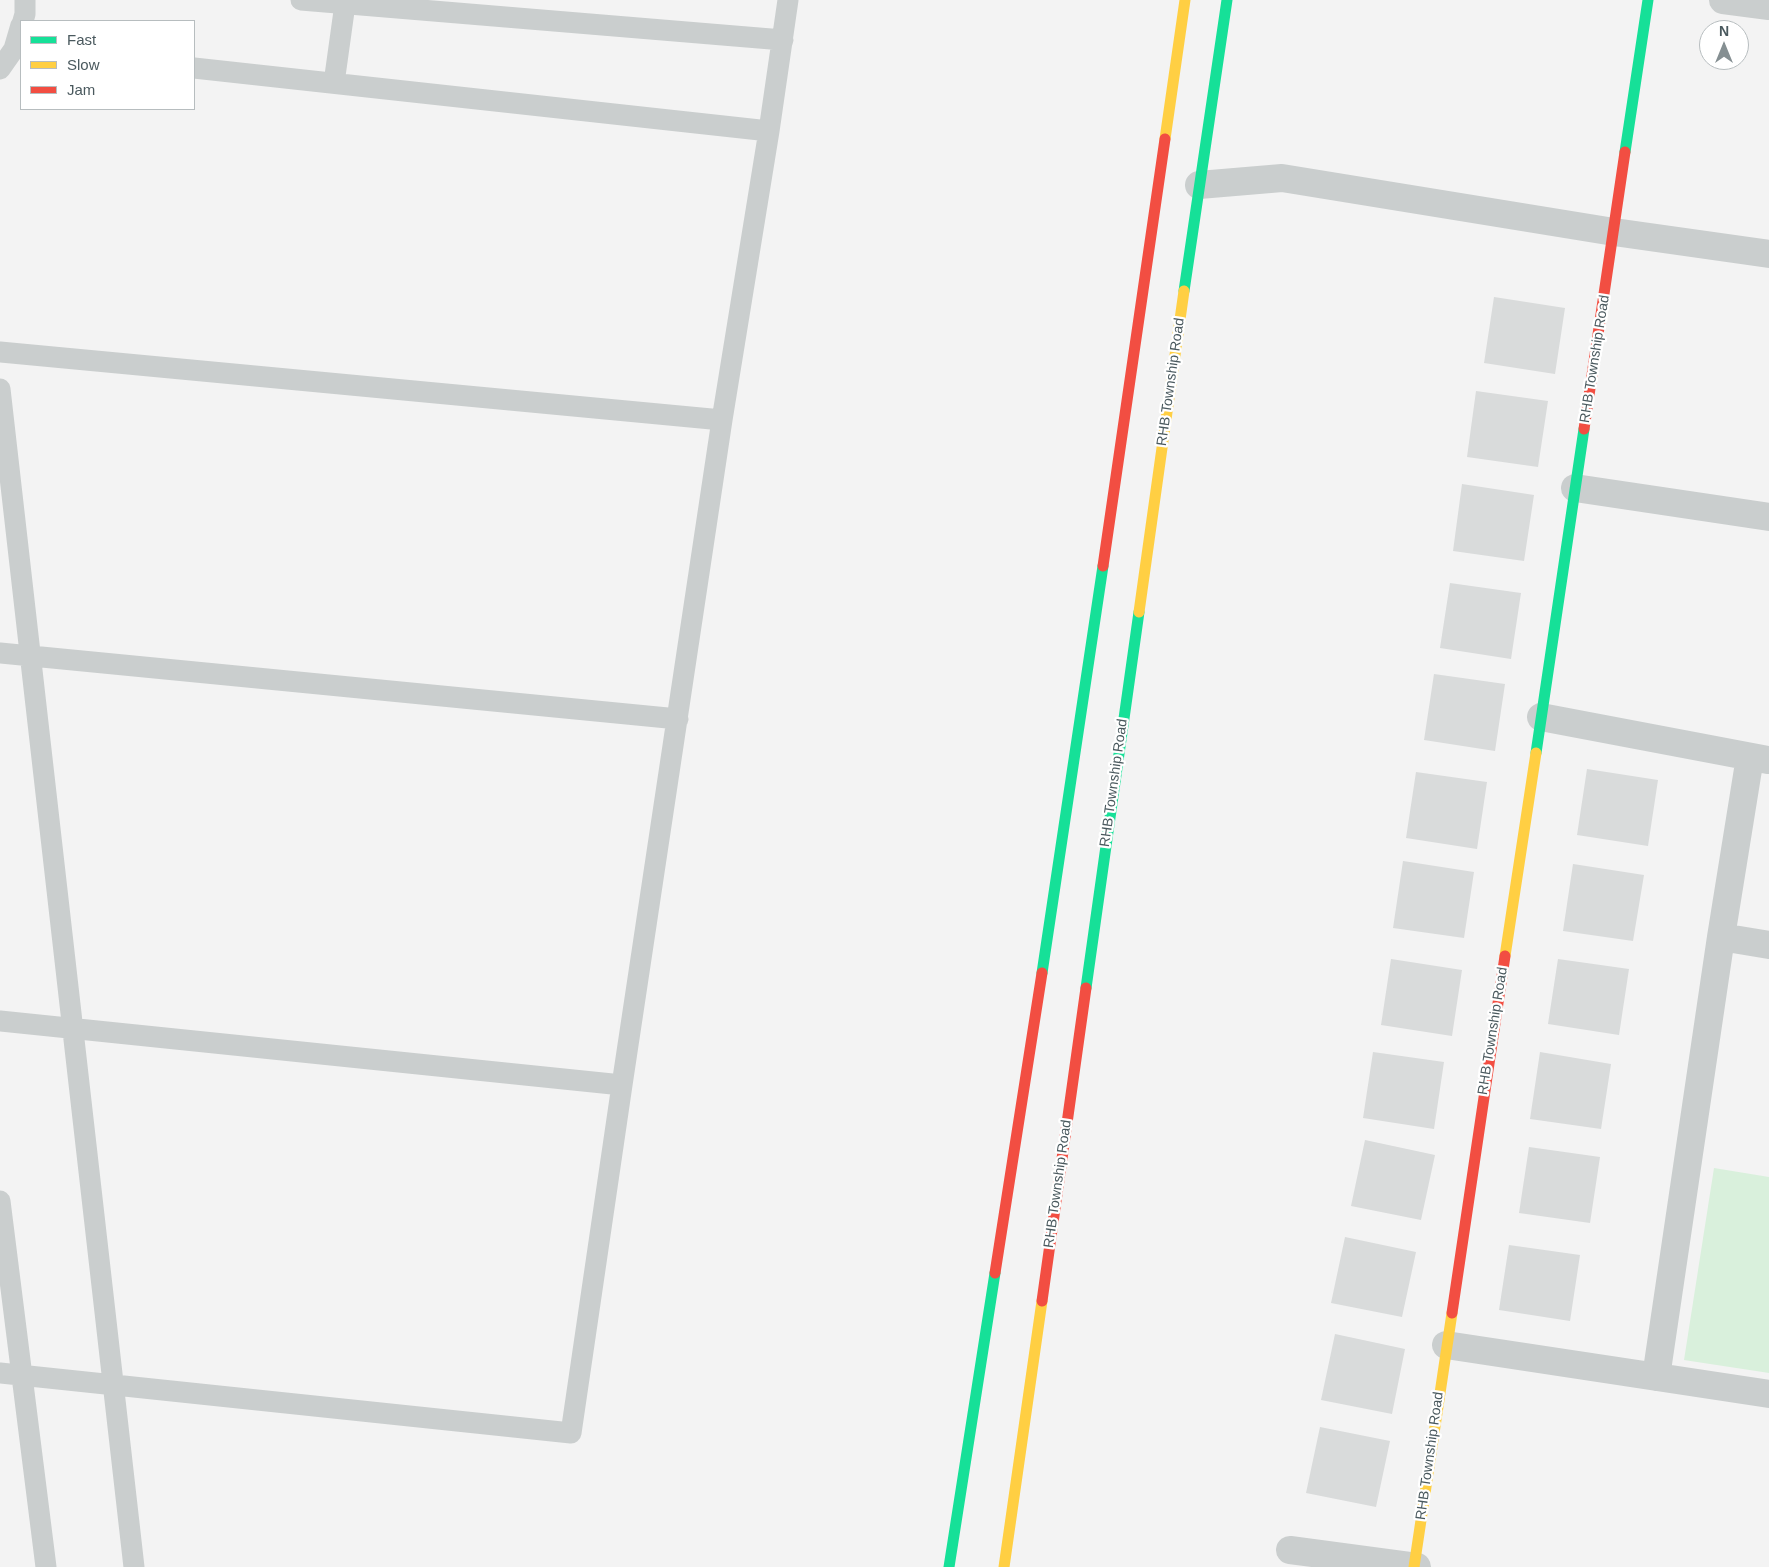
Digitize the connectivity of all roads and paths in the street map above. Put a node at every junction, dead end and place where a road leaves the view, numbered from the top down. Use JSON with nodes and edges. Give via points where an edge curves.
{"nodes":[{"id":1,"x":25,"y":0,"type":"edge"},
{"id":2,"x":301,"y":0,"type":"edge"},
{"id":3,"x":788,"y":0,"type":"edge"},
{"id":4,"x":1185,"y":0,"type":"edge"},
{"id":5,"x":1227,"y":0,"type":"edge"},
{"id":6,"x":1648,"y":0,"type":"edge"},
{"id":7,"x":1723,"y":0,"type":"edge"},
{"id":8,"x":345,"y":4,"type":"junction"},
{"id":9,"x":1769,"y":6,"type":"edge"},
{"id":10,"x":23,"y":20,"type":"edge"},
{"id":11,"x":20,"y":34,"type":"edge"},
{"id":12,"x":783,"y":40,"type":"junction"},
{"id":13,"x":18,"y":49,"type":"edge"},
{"id":14,"x":195,"y":68,"type":"edge"},
{"id":15,"x":0,"y":69,"type":"edge"},
{"id":16,"x":334,"y":84,"type":"junction"},
{"id":17,"x":769,"y":131,"type":"junction"},
{"id":18,"x":1199,"y":185,"type":"junction"},
{"id":19,"x":1614,"y":232,"type":"junction"},
{"id":20,"x":1769,"y":254,"type":"edge"},
{"id":21,"x":0,"y":352,"type":"edge"},
{"id":22,"x":0,"y":389,"type":"edge"},
{"id":23,"x":722,"y":420,"type":"junction"},
{"id":24,"x":1575,"y":488,"type":"junction"},
{"id":25,"x":1769,"y":517,"type":"edge"},
{"id":26,"x":0,"y":654,"type":"edge"},
{"id":27,"x":30,"y":656,"type":"junction"},
{"id":28,"x":1541,"y":717,"type":"junction"},
{"id":29,"x":678,"y":719,"type":"junction"},
{"id":30,"x":1760,"y":759,"type":"edge"},
{"id":31,"x":1721,"y":937,"type":"junction"},
{"id":32,"x":1769,"y":945,"type":"edge"},
{"id":33,"x":0,"y":1021,"type":"edge"},
{"id":34,"x":72,"y":1029,"type":"junction"},
{"id":35,"x":622,"y":1085,"type":"junction"},
{"id":36,"x":0,"y":1201,"type":"edge"},
{"id":37,"x":1446,"y":1345,"type":"junction"},
{"id":38,"x":0,"y":1373,"type":"edge"},
{"id":39,"x":22,"y":1374,"type":"junction"},
{"id":40,"x":1656,"y":1377,"type":"junction"},
{"id":41,"x":113,"y":1384,"type":"junction"},
{"id":42,"x":1769,"y":1394,"type":"edge"},
{"id":43,"x":1290,"y":1550,"type":"dead end"},
{"id":44,"x":46,"y":1567,"type":"edge"},
{"id":45,"x":134,"y":1567,"type":"edge"},
{"id":46,"x":949,"y":1567,"type":"edge"},
{"id":47,"x":1004,"y":1567,"type":"edge"},
{"id":48,"x":1415,"y":1567,"type":"edge"}],
"edges":[{"from":1,"to":10,"type":"lane"},
{"from":2,"to":8,"type":"lane"},
{"from":3,"to":12,"type":"lane"},
{"from":4,"to":46,"type":"street","via":[[1067,813]]},
{"from":5,"to":18,"type":"street","name":"RHB Township Road"},
{"from":6,"to":19,"type":"street","name":"RHB Township Road"},
{"from":7,"to":9,"type":"street"},
{"from":8,"to":12,"type":"lane"},
{"from":8,"to":16,"type":"lane"},
{"from":11,"to":13,"type":"lane"},
{"from":12,"to":17,"type":"lane"},
{"from":13,"to":15,"type":"lane"},
{"from":14,"to":16,"type":"lane"},
{"from":16,"to":17,"type":"lane"},
{"from":17,"to":23,"type":"lane"},
{"from":18,"to":19,"type":"street","via":[[1282,178]]},
{"from":18,"to":47,"type":"street","name":"RHB Township Road"},
{"from":19,"to":20,"type":"street"},
{"from":19,"to":24,"type":"street","name":"RHB Township Road"},
{"from":21,"to":23,"type":"lane"},
{"from":22,"to":27,"type":"lane"},
{"from":23,"to":29,"type":"lane"},
{"from":24,"to":25,"type":"street"},
{"from":24,"to":28,"type":"street","name":"RHB Township Road"},
{"from":26,"to":27,"type":"lane"},
{"from":27,"to":29,"type":"lane"},
{"from":27,"to":34,"type":"lane"},
{"from":28,"to":30,"type":"street"},
{"from":28,"to":37,"type":"street","name":"RHB Township Road"},
{"from":29,"to":35,"type":"lane"},
{"from":30,"to":31,"type":"street"},
{"from":31,"to":32,"type":"street"},
{"from":31,"to":40,"type":"street"},
{"from":33,"to":34,"type":"lane"},
{"from":34,"to":35,"type":"lane"},
{"from":34,"to":41,"type":"lane"},
{"from":35,"to":41,"type":"lane","via":[[571,1433]]},
{"from":36,"to":39,"type":"lane"},
{"from":37,"to":40,"type":"street"},
{"from":37,"to":48,"type":"street","name":"RHB Township Road"},
{"from":38,"to":39,"type":"lane"},
{"from":39,"to":41,"type":"lane"},
{"from":39,"to":44,"type":"lane"},
{"from":40,"to":42,"type":"street"},
{"from":41,"to":45,"type":"lane"},
{"from":43,"to":48,"type":"street","name":"RHB Township Road"}]}
